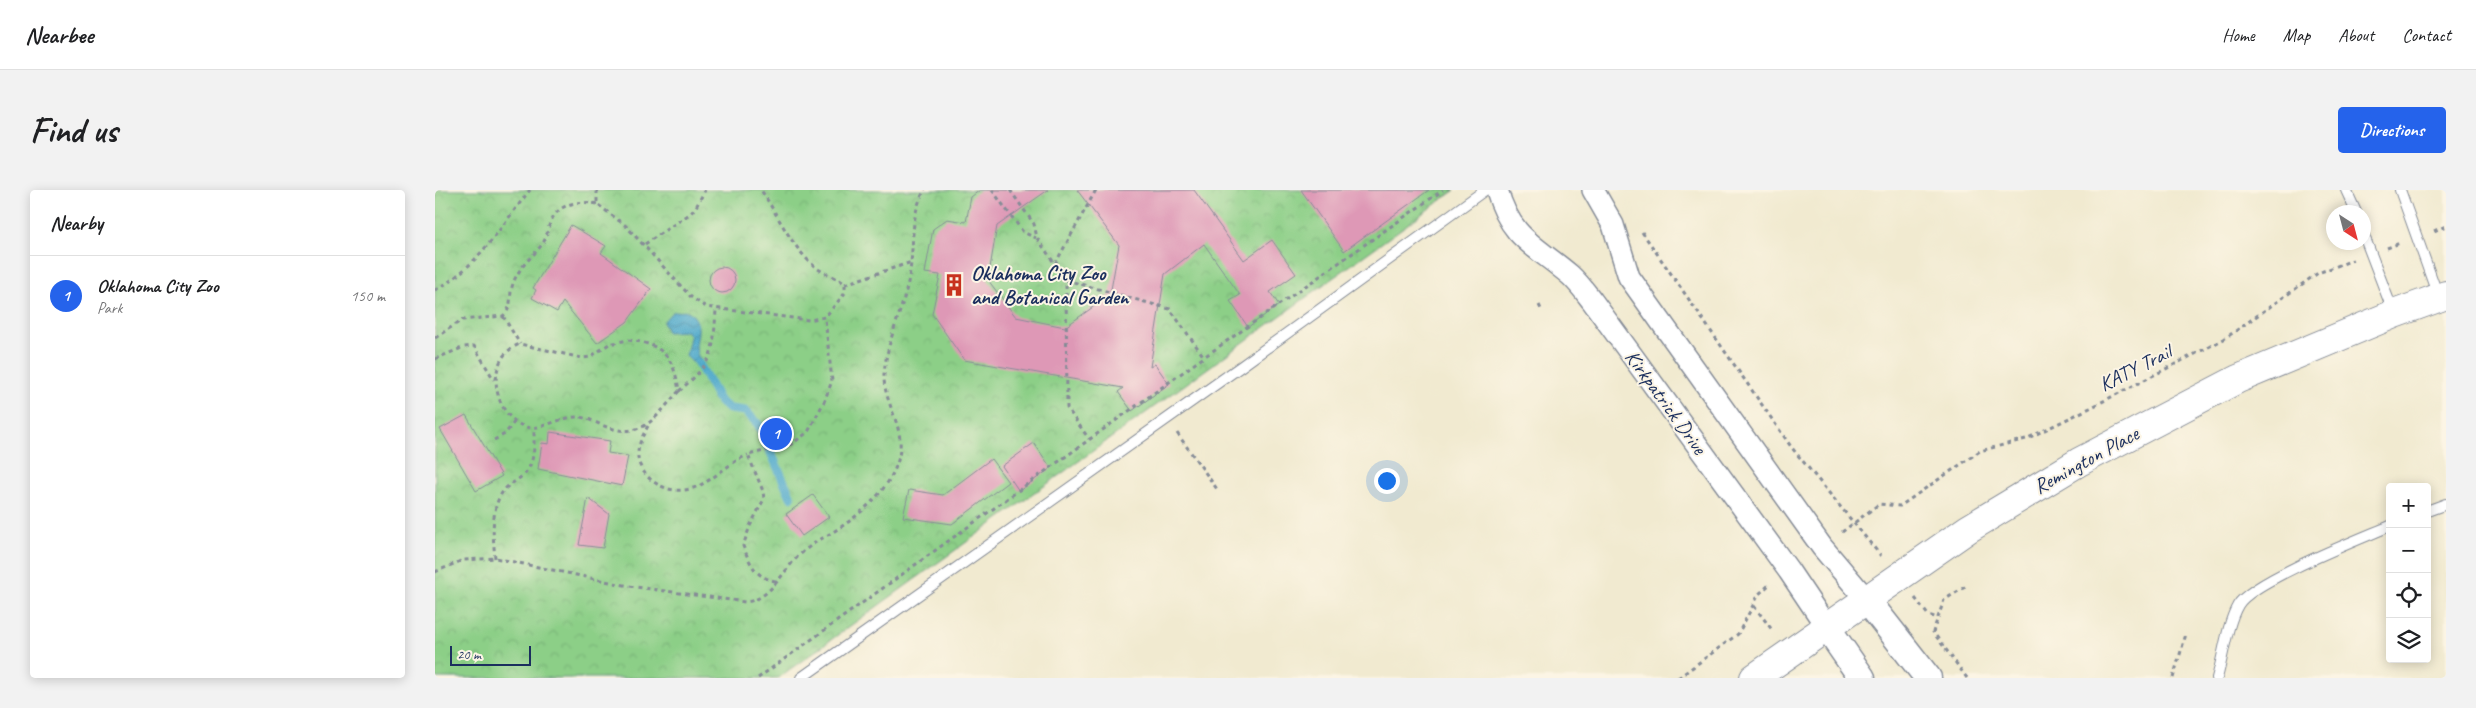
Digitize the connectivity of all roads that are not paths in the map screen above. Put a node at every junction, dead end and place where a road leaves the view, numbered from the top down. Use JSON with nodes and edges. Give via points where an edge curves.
{"nodes":[{"id":1,"x":1485,"y":190,"type":"edge"},
{"id":2,"x":1497,"y":190,"type":"edge"},
{"id":3,"x":1593,"y":190,"type":"edge"},
{"id":4,"x":2346,"y":190,"type":"edge"},
{"id":5,"x":2400,"y":190,"type":"edge"},
{"id":6,"x":2353,"y":205,"type":"edge"},
{"id":7,"x":2370,"y":250,"type":"edge"},
{"id":8,"x":2442,"y":296,"type":"edge"},
{"id":9,"x":2394,"y":314,"type":"junction"},
{"id":10,"x":2446,"y":504,"type":"edge"},
{"id":11,"x":2431,"y":510,"type":"edge"},
{"id":12,"x":2386,"y":528,"type":"edge"},
{"id":13,"x":1865,"y":599,"type":"junction"},
{"id":14,"x":1826,"y":626,"type":"junction"},
{"id":15,"x":801,"y":678,"type":"edge"},
{"id":16,"x":1754,"y":678,"type":"edge"},
{"id":17,"x":1862,"y":678,"type":"edge"},
{"id":18,"x":1928,"y":678,"type":"edge"},
{"id":19,"x":2217,"y":678,"type":"edge"}],
"edges":[{"from":1,"to":15,"type":"lane"},
{"from":2,"to":14,"type":"street","name":"Kirkpatrick Drive","via":[[1501,207],[1513,228],[1572,276],[1593,302]]},
{"from":3,"to":13,"type":"street","name":"Kirkpatrick Drive","via":[[1613,225],[1629,277],[1823,547]]},
{"from":4,"to":6,"type":"lane"},
{"from":5,"to":8,"type":"lane"},
{"from":7,"to":9,"type":"lane"},
{"from":8,"to":9,"type":"main road","name":"Remington Place"},
{"from":9,"to":13,"type":"main road","name":"Remington Place","via":[[2238,379],[2079,462],[1968,529]]},
{"from":10,"to":11,"type":"lane"},
{"from":12,"to":19,"type":"lane","via":[[2278,576],[2247,594],[2238,605]]},
{"from":13,"to":14,"type":"main road","name":"Remington Place"},
{"from":13,"to":18,"type":"street"},
{"from":14,"to":16,"type":"main road","name":"Remington Place"},
{"from":14,"to":17,"type":"street"}]}
